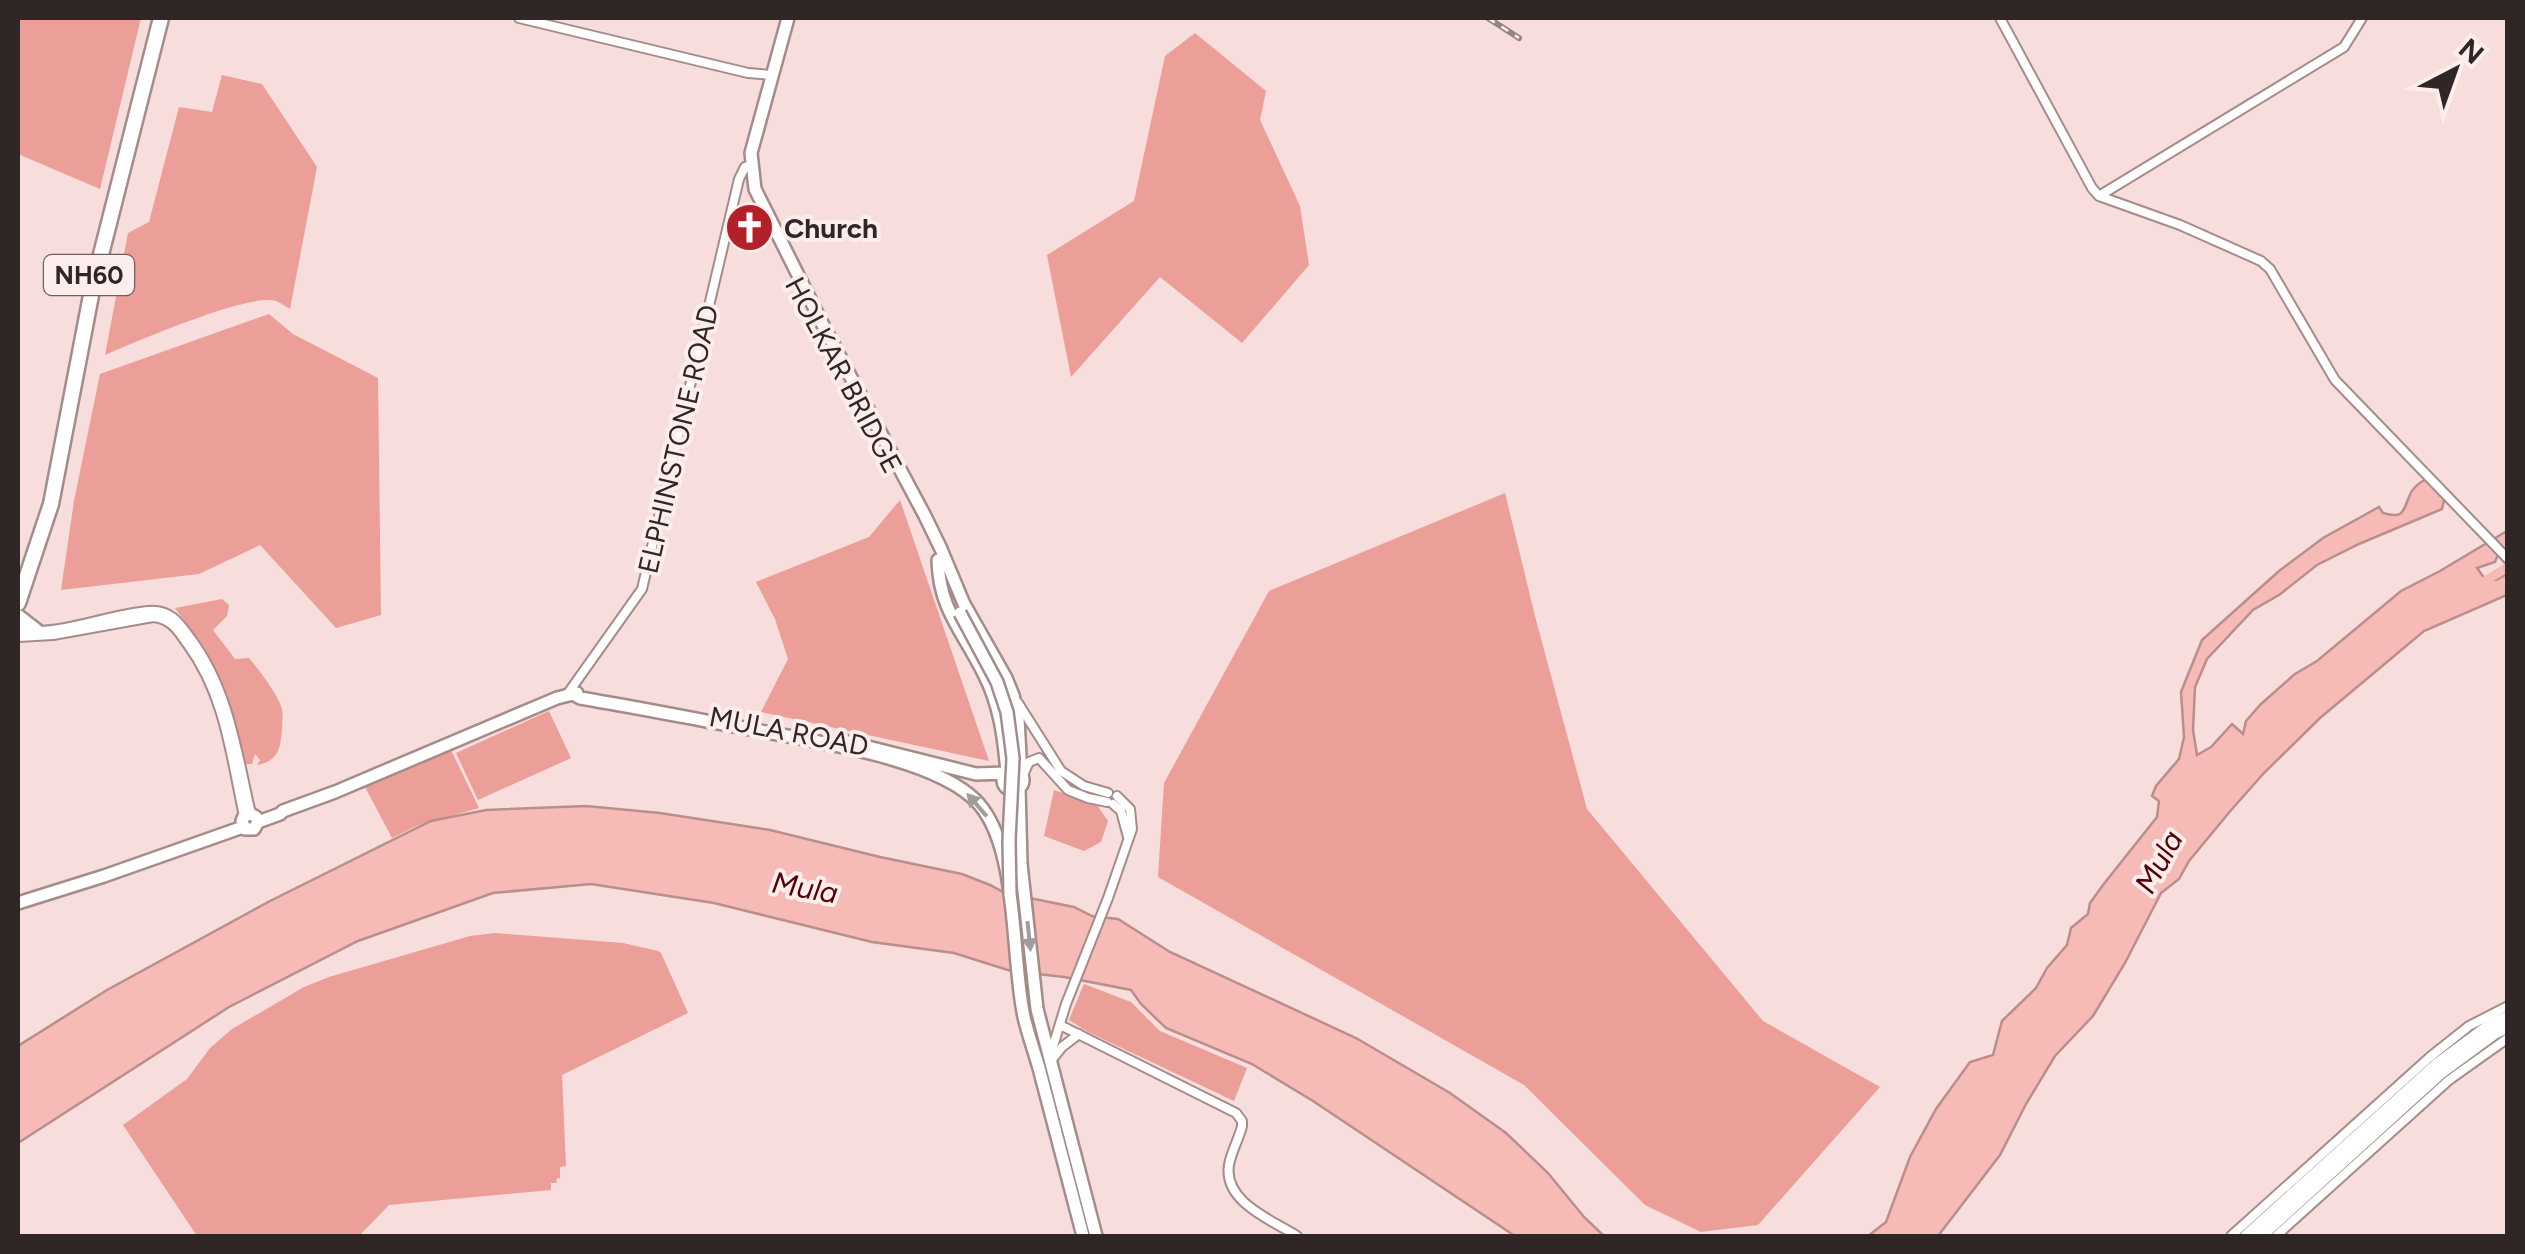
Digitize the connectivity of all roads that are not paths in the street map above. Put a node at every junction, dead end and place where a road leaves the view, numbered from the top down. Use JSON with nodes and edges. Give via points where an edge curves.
{"nodes":[{"id":1,"x":153,"y":18,"type":"edge"},
{"id":2,"x":161,"y":18,"type":"edge"},
{"id":3,"x":520,"y":18,"type":"edge"},
{"id":4,"x":786,"y":18,"type":"edge"},
{"id":5,"x":2000,"y":18,"type":"edge"},
{"id":6,"x":2362,"y":18,"type":"edge"},
{"id":7,"x":768,"y":79,"type":"junction"},
{"id":8,"x":748,"y":166,"type":"junction"},
{"id":9,"x":2099,"y":196,"type":"junction"},
{"id":10,"x":2508,"y":558,"type":"edge"},
{"id":11,"x":938,"y":560,"type":"junction"},
{"id":12,"x":18,"y":578,"type":"edge"},
{"id":13,"x":18,"y":602,"type":"edge"},
{"id":14,"x":18,"y":617,"type":"edge"},
{"id":15,"x":36,"y":631,"type":"junction"},
{"id":16,"x":18,"y":633,"type":"edge"},
{"id":17,"x":569,"y":695,"type":"junction"},
{"id":18,"x":1013,"y":695,"type":"junction"},
{"id":19,"x":842,"y":745,"type":"junction"},
{"id":20,"x":1006,"y":777,"type":"junction"},
{"id":21,"x":1021,"y":780,"type":"junction"},
{"id":22,"x":1111,"y":799,"type":"junction"},
{"id":23,"x":249,"y":819,"type":"junction"},
{"id":24,"x":1010,"y":895,"type":"junction"},
{"id":25,"x":18,"y":899,"type":"edge"},
{"id":26,"x":2508,"y":1006,"type":"edge"},
{"id":27,"x":2508,"y":1017,"type":"edge"},
{"id":28,"x":1060,"y":1025,"type":"junction"},
{"id":29,"x":2508,"y":1027,"type":"edge"},
{"id":30,"x":1079,"y":1034,"type":"junction"},
{"id":31,"x":2508,"y":1038,"type":"edge"},
{"id":32,"x":1059,"y":1044,"type":"junction"},
{"id":33,"x":1050,"y":1060,"type":"junction"},
{"id":34,"x":1083,"y":1236,"type":"edge"},
{"id":35,"x":1096,"y":1236,"type":"edge"},
{"id":36,"x":1298,"y":1236,"type":"edge"},
{"id":37,"x":2231,"y":1236,"type":"edge"},
{"id":38,"x":2246,"y":1236,"type":"edge"},
{"id":39,"x":2261,"y":1236,"type":"edge"},
{"id":40,"x":2276,"y":1236,"type":"edge"}],
"edges":[{"from":1,"to":12,"type":"highway","number":"NH60","via":[[86,288],[45,502]]},
{"from":2,"to":13,"type":"highway","number":"NH60","via":[[92,290],[51,504]]},
{"from":3,"to":7,"type":"street"},
{"from":4,"to":7,"type":"main road","name":"ELPHINSTONE ROAD"},
{"from":5,"to":9,"type":"street"},
{"from":6,"to":9,"type":"street","via":[[2344,46]]},
{"from":7,"to":8,"type":"main road","name":"ELPHINSTONE ROAD"},
{"from":8,"to":11,"type":"main road","name":"HOLKAR BRIDGE","via":[[754,202]]},
{"from":8,"to":17,"type":"street","name":"ELPHINSTONE ROAD","via":[[739,179],[642,589]]},
{"from":8,"to":18,"type":"main road","name":"ELPHINSTONE ROAD","via":[[759,200]]},
{"from":9,"to":10,"type":"street","via":[[2262,260],[2335,380]]},
{"from":11,"to":20,"type":"main road","via":[[946,608],[996,702]]},
{"from":11,"to":24,"type":"main road","name":"HOLKAR BRIDGE","bridge":true,"via":[[1007,712],[1013,758]]},
{"from":14,"to":15,"type":"highway"},
{"from":15,"to":16,"type":"street"},
{"from":15,"to":23,"type":"street","via":[[153,610],[172,615],[207,662],[224,701]]},
{"from":16,"to":23,"type":"street","via":[[52,635],[154,616],[169,621],[202,665],[219,703]]},
{"from":17,"to":19,"type":"main road","name":"MULA ROAD"},
{"from":17,"to":23,"type":"main road","via":[[280,814]]},
{"from":18,"to":21,"type":"main road","name":"ELPHINSTONE ROAD"},
{"from":18,"to":22,"type":"street","via":[[1061,772]]},
{"from":19,"to":20,"type":"main road","name":"MULA ROAD"},
{"from":24,"to":19,"type":"main road","one_way":true,"bridge":true,"via":[[997,835],[977,802],[941,776]]},
{"from":20,"to":21,"type":"main road","name":"MULA ROAD","via":[[1014,770]]},
{"from":21,"to":22,"type":"street","via":[[1029,762],[1039,758],[1068,790]]},
{"from":21,"to":33,"type":"main road","one_way":true,"via":[[1021,864],[1037,1009]]},
{"from":22,"to":28,"type":"street","via":[[1126,804],[1132,816],[1128,842]]},
{"from":23,"to":25,"type":"main road"},
{"from":24,"to":34,"type":"main road","via":[[1025,1021]]},
{"from":26,"to":37,"type":"street","via":[[2430,1057]]},
{"from":27,"to":38,"type":"main road","via":[[2436,1065]]},
{"from":28,"to":30,"type":"street"},
{"from":28,"to":32,"type":"street"},
{"from":29,"to":39,"type":"main road","via":[[2442,1072]]},
{"from":30,"to":32,"type":"street"},
{"from":30,"to":36,"type":"street","via":[[1236,1113],[1242,1126],[1229,1166],[1231,1187],[1244,1203]]},
{"from":31,"to":40,"type":"street","via":[[2449,1080]]},
{"from":32,"to":33,"type":"street"},
{"from":33,"to":35,"type":"main road"}]}
